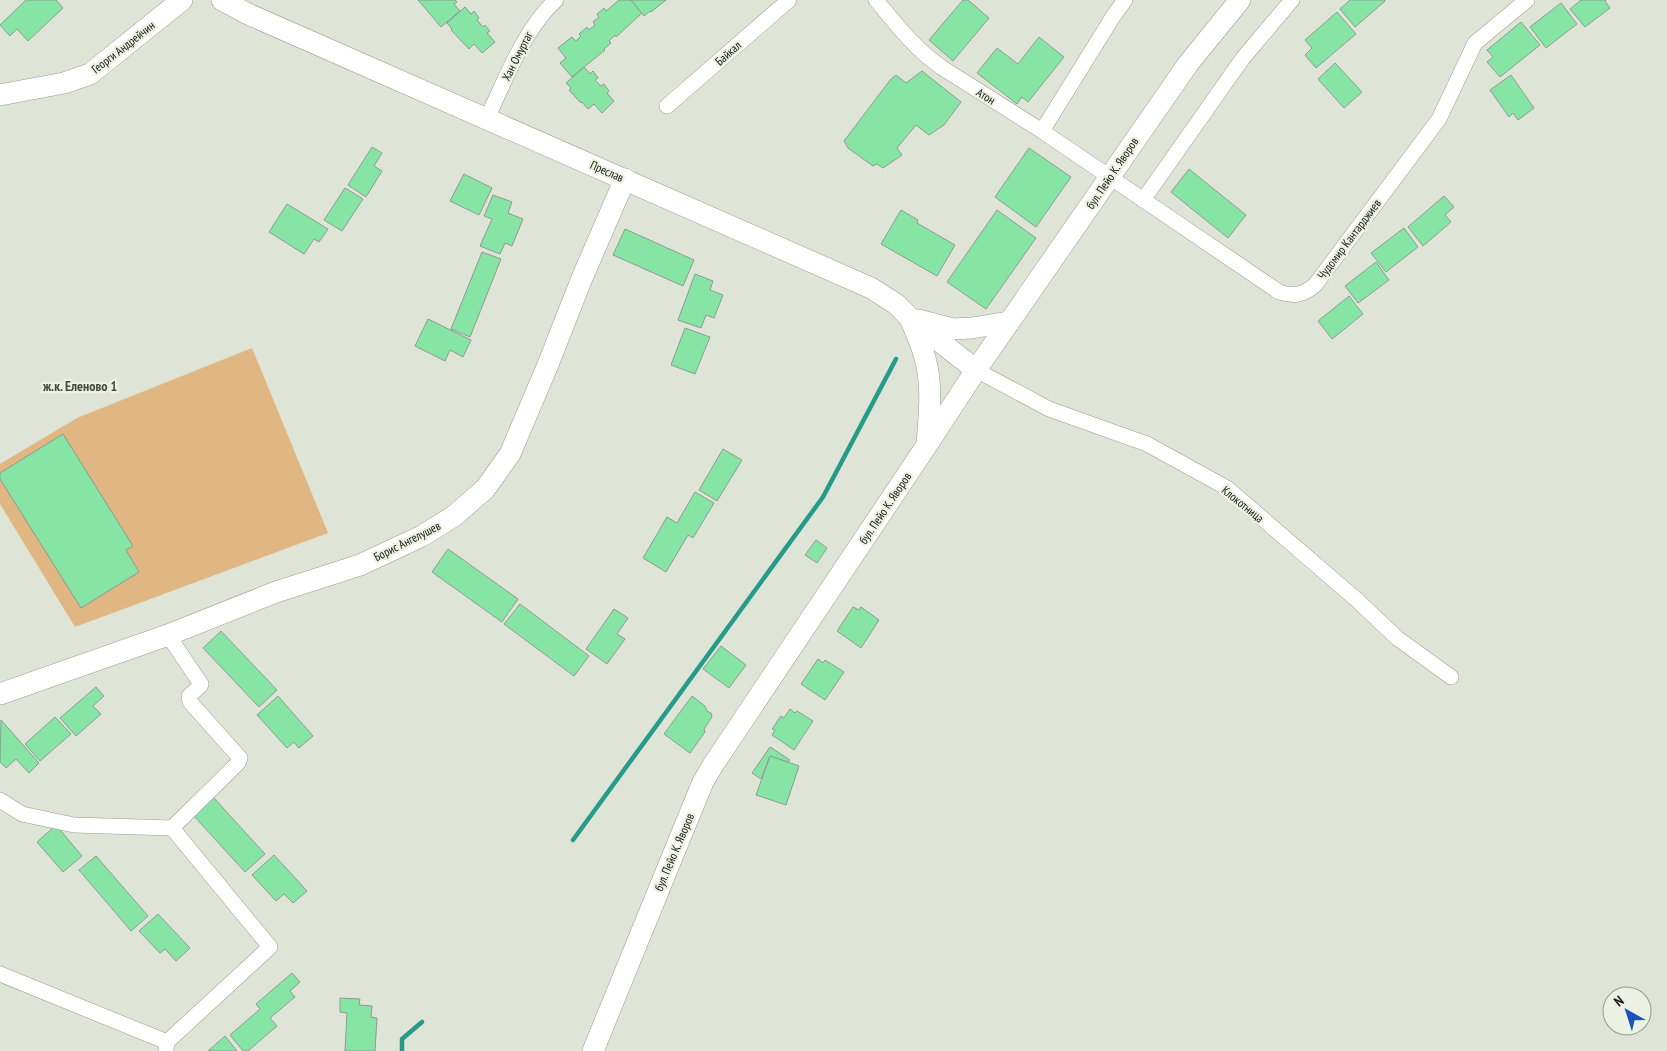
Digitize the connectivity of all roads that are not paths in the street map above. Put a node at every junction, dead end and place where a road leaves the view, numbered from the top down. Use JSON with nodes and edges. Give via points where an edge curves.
{"nodes":[{"id":1,"x":182,"y":0,"type":"edge"},
{"id":2,"x":222,"y":0,"type":"edge"},
{"id":3,"x":556,"y":0,"type":"edge"},
{"id":4,"x":790,"y":0,"type":"edge"},
{"id":5,"x":876,"y":0,"type":"edge"},
{"id":6,"x":1125,"y":0,"type":"edge"},
{"id":7,"x":1240,"y":0,"type":"edge"},
{"id":8,"x":1292,"y":0,"type":"edge"},
{"id":9,"x":1527,"y":0,"type":"edge"},
{"id":10,"x":0,"y":94,"type":"edge"},
{"id":11,"x":667,"y":106,"type":"dead end"},
{"id":12,"x":487,"y":118,"type":"junction"},
{"id":13,"x":1042,"y":131,"type":"junction"},
{"id":14,"x":1109,"y":177,"type":"junction"},
{"id":15,"x":625,"y":179,"type":"junction"},
{"id":16,"x":1143,"y":200,"type":"junction"},
{"id":17,"x":910,"y":318,"type":"junction"},
{"id":18,"x":1009,"y":322,"type":"junction"},
{"id":19,"x":976,"y":370,"type":"junction"},
{"id":20,"x":927,"y":445,"type":"junction"},
{"id":21,"x":168,"y":635,"type":"junction"},
{"id":22,"x":1451,"y":677,"type":"dead end"},
{"id":23,"x":0,"y":694,"type":"edge"},
{"id":24,"x":0,"y":800,"type":"edge"},
{"id":25,"x":172,"y":828,"type":"junction"},
{"id":26,"x":0,"y":974,"type":"edge"},
{"id":27,"x":167,"y":1046,"type":"edge"},
{"id":28,"x":593,"y":1051,"type":"edge"}],
"edges":[{"from":1,"to":10,"type":"street","name":"Георги Андрейчин","via":[[90,74],[64,83]]},
{"from":2,"to":12,"type":"street","name":"Преслав"},
{"from":3,"to":12,"type":"street","name":"Хан Омуртаг","via":[[530,30]]},
{"from":4,"to":11,"type":"street","name":"Байкал"},
{"from":5,"to":13,"type":"street","name":"Атон","via":[[928,58]]},
{"from":6,"to":13,"type":"street"},
{"from":7,"to":14,"type":"street","name":"бул. Пейо К. Яворов","via":[[1188,64]]},
{"from":8,"to":16,"type":"street","via":[[1243,58]]},
{"from":9,"to":16,"type":"street","name":"Чудомир Кантарджиев","via":[[1475,43],[1439,118],[1315,285],[1306,292],[1296,296],[1279,292]]},
{"from":12,"to":15,"type":"street","name":"Преслав"},
{"from":13,"to":14,"type":"street","name":"Атон"},
{"from":14,"to":16,"type":"street","name":"Чудомир Кантарджиев"},
{"from":14,"to":18,"type":"street","name":"бул. Пейо К. Яворов"},
{"from":15,"to":17,"type":"street","name":"Преслав","via":[[871,288]]},
{"from":15,"to":21,"type":"street","name":"Борис Ангелушев","via":[[510,454],[485,489],[454,516],[422,536],[360,565],[276,592]]},
{"from":17,"to":18,"type":"street","via":[[953,329]]},
{"from":17,"to":19,"type":"street","name":"Преслав"},
{"from":17,"to":20,"type":"street","via":[[929,379]]},
{"from":18,"to":19,"type":"street","name":"бул. Пейо К. Яворов"},
{"from":19,"to":20,"type":"street","name":"бул. Пейо К. Яворов"},
{"from":19,"to":22,"type":"street","name":"Клокотница","via":[[1049,408],[1147,444],[1227,488],[1397,638]]},
{"from":20,"to":28,"type":"street","name":"бул. Пейо К. Яворов","via":[[713,764]]},
{"from":21,"to":23,"type":"street","name":"Борис Ангелушев"},
{"from":21,"to":25,"type":"street","via":[[201,684],[189,696],[190,702],[240,758]]},
{"from":24,"to":25,"type":"street","via":[[22,814],[74,825]]},
{"from":25,"to":27,"type":"street","via":[[270,947]]},
{"from":26,"to":27,"type":"street"}]}
